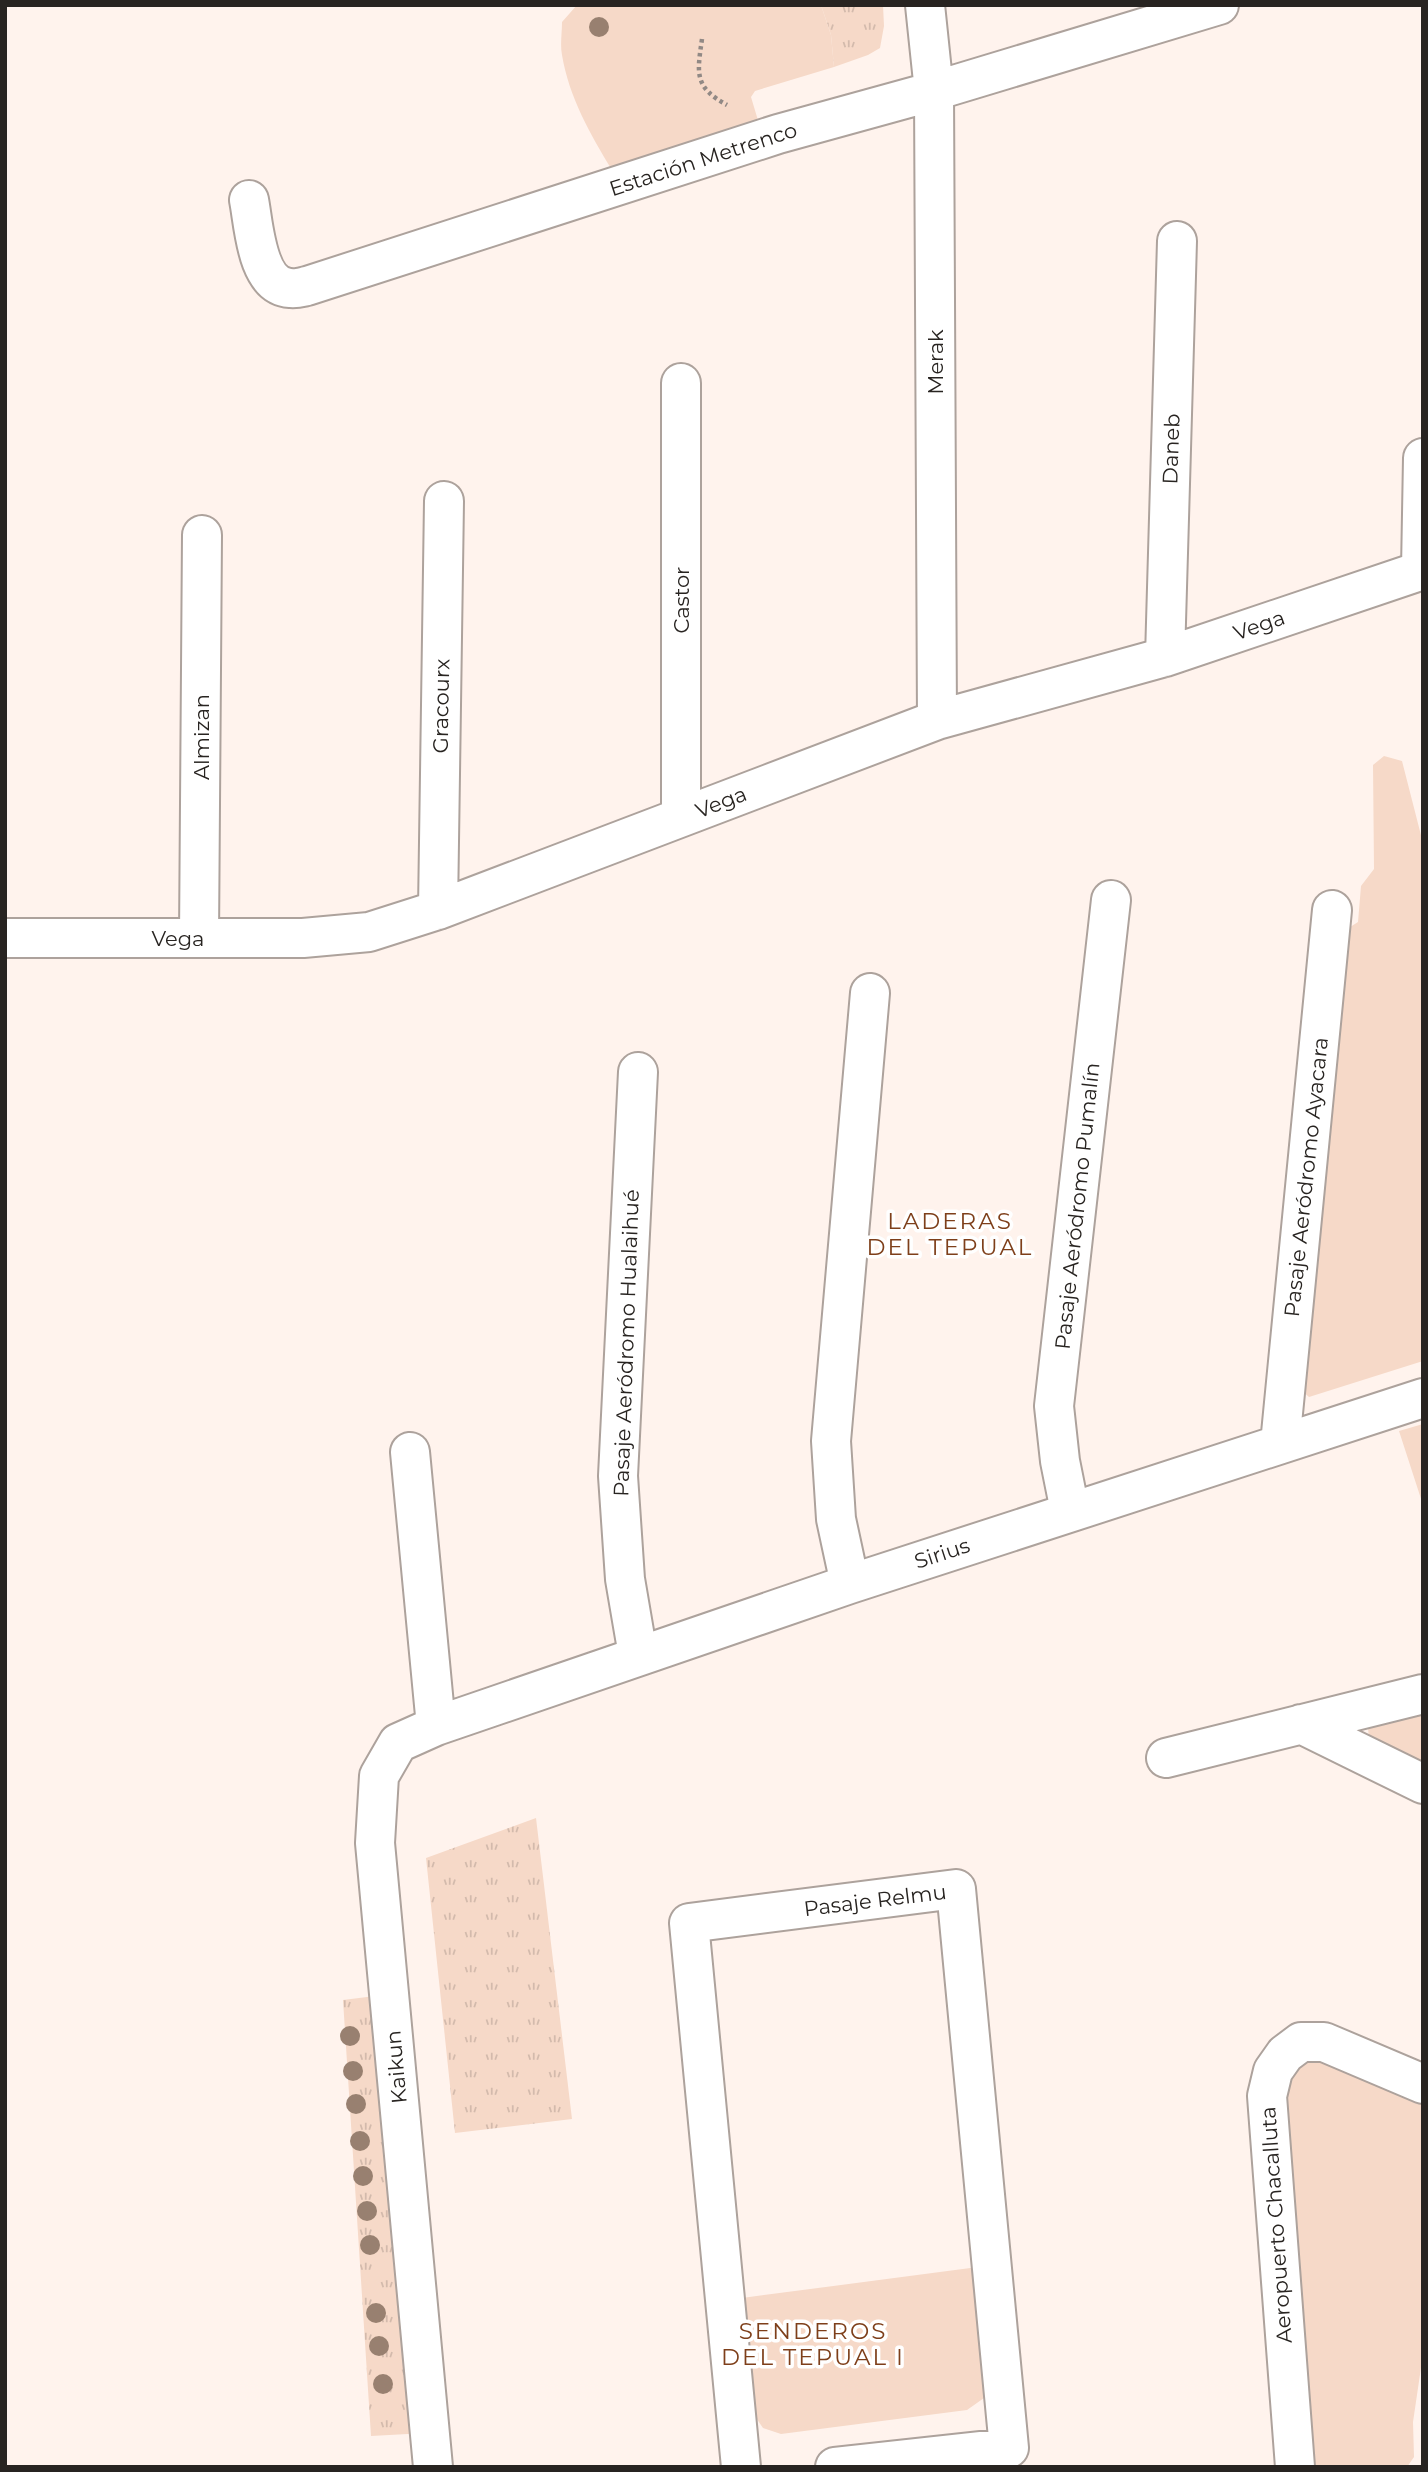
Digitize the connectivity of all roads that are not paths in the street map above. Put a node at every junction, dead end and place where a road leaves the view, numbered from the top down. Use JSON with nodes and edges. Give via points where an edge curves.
{"nodes":[{"id":1,"x":925,"y":5,"type":"edge"},
{"id":2,"x":1219,"y":5,"type":"edge"},
{"id":3,"x":1140,"y":16,"type":"edge"},
{"id":4,"x":934,"y":91,"type":"junction"},
{"id":5,"x":249,"y":200,"type":"dead end"},
{"id":6,"x":1177,"y":241,"type":"dead end"},
{"id":7,"x":681,"y":383,"type":"dead end"},
{"id":8,"x":1423,"y":458,"type":"edge"},
{"id":9,"x":444,"y":501,"type":"dead end"},
{"id":10,"x":202,"y":535,"type":"dead end"},
{"id":11,"x":1422,"y":570,"type":"edge"},
{"id":12,"x":1165,"y":657,"type":"junction"},
{"id":13,"x":937,"y":720,"type":"junction"},
{"id":14,"x":681,"y":817,"type":"junction"},
{"id":15,"x":1111,"y":900,"type":"dead end"},
{"id":16,"x":438,"y":910,"type":"junction"},
{"id":17,"x":1332,"y":910,"type":"dead end"},
{"id":18,"x":5,"y":938,"type":"edge"},
{"id":19,"x":199,"y":938,"type":"junction"},
{"id":20,"x":870,"y":993,"type":"dead end"},
{"id":21,"x":638,"y":1072,"type":"dead end"},
{"id":22,"x":1423,"y":1398,"type":"edge"},
{"id":23,"x":1280,"y":1444,"type":"junction"},
{"id":24,"x":410,"y":1452,"type":"dead end"},
{"id":25,"x":1070,"y":1511,"type":"junction"},
{"id":26,"x":850,"y":1584,"type":"junction"},
{"id":27,"x":638,"y":1655,"type":"junction"},
{"id":28,"x":1423,"y":1694,"type":"edge"},
{"id":29,"x":450,"y":1721,"type":"junction"},
{"id":30,"x":1300,"y":1724,"type":"junction"},
{"id":31,"x":1166,"y":1758,"type":"dead end"},
{"id":32,"x":1423,"y":1784,"type":"edge"},
{"id":33,"x":1423,"y":2084,"type":"edge"},
{"id":34,"x":899,"y":2463,"type":"edge"},
{"id":35,"x":433,"y":2467,"type":"edge"},
{"id":36,"x":741,"y":2467,"type":"edge"},
{"id":37,"x":835,"y":2467,"type":"edge"},
{"id":38,"x":1295,"y":2467,"type":"edge"}],
"edges":[{"from":1,"to":4,"type":"street","name":"Merak"},
{"from":2,"to":3,"type":"street","name":"Estación Metrenco"},
{"from":3,"to":4,"type":"street","name":"Estación Metrenco"},
{"from":4,"to":5,"type":"street","name":"Estación Metrenco","via":[[778,134],[307,286],[288,288],[261,264]]},
{"from":4,"to":13,"type":"street","name":"Merak"},
{"from":6,"to":12,"type":"street","name":"Daneb"},
{"from":7,"to":14,"type":"street","name":"Castor"},
{"from":8,"to":11,"type":"street"},
{"from":9,"to":16,"type":"street","name":"Gracourx"},
{"from":10,"to":19,"type":"street","name":"Almizan"},
{"from":11,"to":12,"type":"street","name":"Vega"},
{"from":12,"to":13,"type":"street","name":"Vega"},
{"from":13,"to":14,"type":"street","name":"Vega"},
{"from":14,"to":16,"type":"street","name":"Vega"},
{"from":15,"to":25,"type":"street","name":"Pasaje Aeródromo Pumalín","via":[[1054,1406]]},
{"from":16,"to":19,"type":"street","name":"Vega","via":[[369,932],[303,938]]},
{"from":17,"to":23,"type":"street","name":"Pasaje Aeródromo Ayacara"},
{"from":18,"to":19,"type":"street","name":"Vega"},
{"from":20,"to":26,"type":"street","via":[[831,1441],[836,1519]]},
{"from":21,"to":27,"type":"street","name":"Pasaje Aeródromo Hualaihué","via":[[618,1476],[625,1579]]},
{"from":22,"to":23,"type":"street","name":"Sirius"},
{"from":23,"to":25,"type":"street","name":"Sirius"},
{"from":24,"to":29,"type":"street"},
{"from":25,"to":26,"type":"street","name":"Sirius"},
{"from":26,"to":27,"type":"street","name":"Sirius"},
{"from":27,"to":29,"type":"street","name":"Sirius"},
{"from":28,"to":30,"type":"street"},
{"from":29,"to":35,"type":"street","name":"Kaikun","via":[[398,1743],[379,1776],[375,1843]]},
{"from":30,"to":31,"type":"street"},
{"from":30,"to":32,"type":"street"},
{"from":33,"to":38,"type":"street","name":"Aeropuerto Chacalluta","via":[[1324,2042],[1301,2042],[1273,2071],[1267,2096]]},
{"from":34,"to":36,"type":"street","name":"Pasaje Relmu","via":[[1009,2448],[956,1889],[689,1923]]},
{"from":34,"to":37,"type":"street","name":"Pasaje Relmu"}]}
